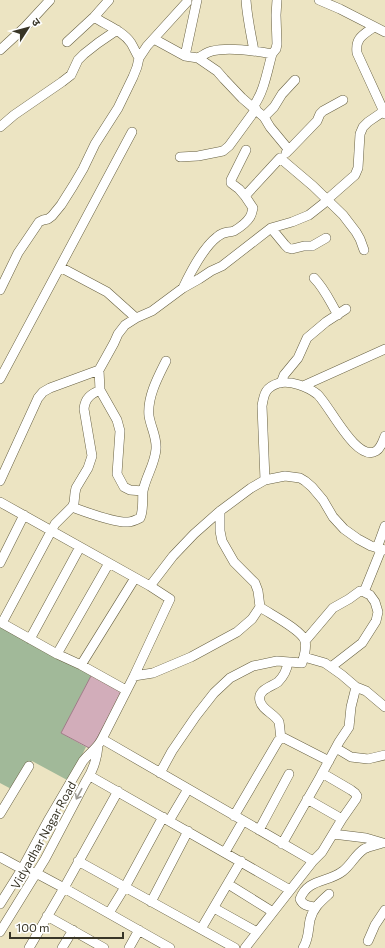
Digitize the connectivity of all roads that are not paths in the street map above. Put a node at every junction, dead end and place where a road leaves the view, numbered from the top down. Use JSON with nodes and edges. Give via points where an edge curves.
{"nodes":[{"id":1,"x":50,"y":0,"type":"edge"},
{"id":2,"x":109,"y":0,"type":"edge"},
{"id":3,"x":187,"y":0,"type":"edge"},
{"id":4,"x":197,"y":0,"type":"edge"},
{"id":5,"x":246,"y":0,"type":"edge"},
{"id":6,"x":277,"y":0,"type":"edge"},
{"id":7,"x":319,"y":0,"type":"edge"},
{"id":8,"x":94,"y":18,"type":"junction"},
{"id":9,"x":374,"y":27,"type":"junction"},
{"id":10,"x":117,"y":30,"type":"junction"},
{"id":11,"x":385,"y":32,"type":"edge"},
{"id":12,"x":154,"y":39,"type":"junction"},
{"id":13,"x":67,"y":42,"type":"dead end"},
{"id":14,"x":0,"y":50,"type":"edge"},
{"id":15,"x":254,"y":51,"type":"junction"},
{"id":16,"x":182,"y":54,"type":"junction"},
{"id":17,"x":272,"y":54,"type":"junction"},
{"id":18,"x":139,"y":58,"type":"junction"},
{"id":19,"x":198,"y":58,"type":"junction"},
{"id":20,"x":295,"y":80,"type":"dead end"},
{"id":21,"x":343,"y":100,"type":"dead end"},
{"id":22,"x":254,"y":108,"type":"junction"},
{"id":23,"x":384,"y":112,"type":"edge"},
{"id":24,"x":264,"y":117,"type":"junction"},
{"id":25,"x":0,"y":127,"type":"edge"},
{"id":26,"x":132,"y":132,"type":"dead end"},
{"id":27,"x":246,"y":150,"type":"dead end"},
{"id":28,"x":289,"y":150,"type":"junction"},
{"id":29,"x":180,"y":157,"type":"dead end"},
{"id":30,"x":280,"y":158,"type":"junction"},
{"id":31,"x":245,"y":196,"type":"junction"},
{"id":32,"x":328,"y":200,"type":"junction"},
{"id":33,"x":271,"y":228,"type":"junction"},
{"id":34,"x":326,"y":238,"type":"dead end"},
{"id":35,"x":364,"y":250,"type":"dead end"},
{"id":36,"x":60,"y":267,"type":"junction"},
{"id":37,"x":314,"y":278,"type":"dead end"},
{"id":38,"x":183,"y":288,"type":"junction"},
{"id":39,"x":0,"y":290,"type":"edge"},
{"id":40,"x":346,"y":309,"type":"dead end"},
{"id":41,"x":338,"y":315,"type":"junction"},
{"id":42,"x":136,"y":318,"type":"junction"},
{"id":43,"x":385,"y":349,"type":"edge"},
{"id":44,"x":166,"y":361,"type":"dead end"},
{"id":45,"x":99,"y":370,"type":"junction"},
{"id":46,"x":0,"y":379,"type":"edge"},
{"id":47,"x":281,"y":383,"type":"junction"},
{"id":48,"x":303,"y":386,"type":"junction"},
{"id":49,"x":100,"y":390,"type":"junction"},
{"id":50,"x":385,"y":436,"type":"edge"},
{"id":51,"x":266,"y":480,"type":"junction"},
{"id":52,"x":0,"y":481,"type":"edge"},
{"id":53,"x":143,"y":491,"type":"junction"},
{"id":54,"x":0,"y":502,"type":"edge"},
{"id":55,"x":72,"y":507,"type":"junction"},
{"id":56,"x":220,"y":511,"type":"junction"},
{"id":57,"x":24,"y":516,"type":"junction"},
{"id":58,"x":385,"y":526,"type":"edge"},
{"id":59,"x":51,"y":531,"type":"junction"},
{"id":60,"x":80,"y":547,"type":"junction"},
{"id":61,"x":381,"y":550,"type":"edge"},
{"id":62,"x":0,"y":563,"type":"edge"},
{"id":63,"x":109,"y":563,"type":"junction"},
{"id":64,"x":135,"y":578,"type":"junction"},
{"id":65,"x":150,"y":586,"type":"junction"},
{"id":66,"x":364,"y":592,"type":"junction"},
{"id":67,"x":260,"y":607,"type":"junction"},
{"id":68,"x":381,"y":620,"type":"edge"},
{"id":69,"x":1,"y":623,"type":"edge"},
{"id":70,"x":30,"y":639,"type":"junction"},
{"id":71,"x":305,"y":641,"type":"junction"},
{"id":72,"x":57,"y":654,"type":"junction"},
{"id":73,"x":304,"y":657,"type":"junction"},
{"id":74,"x":288,"y":662,"type":"junction"},
{"id":75,"x":81,"y":665,"type":"junction"},
{"id":76,"x":331,"y":667,"type":"junction"},
{"id":77,"x":134,"y":676,"type":"junction"},
{"id":78,"x":356,"y":686,"type":"junction"},
{"id":79,"x":126,"y":690,"type":"junction"},
{"id":80,"x":384,"y":704,"type":"edge"},
{"id":81,"x":281,"y":738,"type":"junction"},
{"id":82,"x":100,"y":743,"type":"junction"},
{"id":83,"x":336,"y":748,"type":"junction"},
{"id":84,"x":385,"y":755,"type":"edge"},
{"id":85,"x":329,"y":761,"type":"junction"},
{"id":86,"x":29,"y":766,"type":"dead end"},
{"id":87,"x":160,"y":773,"type":"junction"},
{"id":88,"x":322,"y":773,"type":"junction"},
{"id":89,"x":289,"y":774,"type":"dead end"},
{"id":90,"x":90,"y":776,"type":"junction"},
{"id":91,"x":188,"y":789,"type":"junction"},
{"id":92,"x":118,"y":791,"type":"junction"},
{"id":93,"x":308,"y":799,"type":"junction"},
{"id":94,"x":0,"y":814,"type":"edge"},
{"id":95,"x":234,"y":816,"type":"junction"},
{"id":96,"x":166,"y":819,"type":"junction"},
{"id":97,"x":342,"y":819,"type":"junction"},
{"id":98,"x":243,"y":821,"type":"junction"},
{"id":99,"x":259,"y":830,"type":"junction"},
{"id":100,"x":188,"y":831,"type":"junction"},
{"id":101,"x":333,"y":834,"type":"junction"},
{"id":102,"x":282,"y":844,"type":"junction"},
{"id":103,"x":384,"y":844,"type":"edge"},
{"id":104,"x":225,"y":852,"type":"junction"},
{"id":105,"x":0,"y":857,"type":"edge"},
{"id":106,"x":78,"y":861,"type":"junction"},
{"id":107,"x":241,"y":861,"type":"junction"},
{"id":108,"x":313,"y":861,"type":"junction"},
{"id":109,"x":22,"y":869,"type":"junction"},
{"id":110,"x":36,"y":873,"type":"junction"},
{"id":111,"x":228,"y":884,"type":"junction"},
{"id":112,"x":125,"y":887,"type":"junction"},
{"id":113,"x":64,"y":888,"type":"junction"},
{"id":114,"x":290,"y":890,"type":"junction"},
{"id":115,"x":329,"y":894,"type":"dead end"},
{"id":116,"x":151,"y":902,"type":"junction"},
{"id":117,"x":0,"y":904,"type":"edge"},
{"id":118,"x":315,"y":907,"type":"junction"},
{"id":119,"x":214,"y":908,"type":"junction"},
{"id":120,"x":385,"y":910,"type":"edge"},
{"id":121,"x":273,"y":912,"type":"junction"},
{"id":122,"x":109,"y":913,"type":"junction"},
{"id":123,"x":47,"y":916,"type":"junction"},
{"id":124,"x":201,"y":929,"type":"junction"},
{"id":125,"x":73,"y":930,"type":"junction"},
{"id":126,"x":139,"y":930,"type":"junction"},
{"id":127,"x":0,"y":932,"type":"edge"},
{"id":128,"x":257,"y":932,"type":"junction"},
{"id":129,"x":368,"y":941,"type":"dead end"},
{"id":130,"x":29,"y":948,"type":"edge"},
{"id":131,"x":62,"y":948,"type":"edge"},
{"id":132,"x":104,"y":948,"type":"edge"},
{"id":133,"x":128,"y":948,"type":"edge"},
{"id":134,"x":170,"y":948,"type":"edge"},
{"id":135,"x":235,"y":948,"type":"edge"},
{"id":136,"x":245,"y":948,"type":"edge"},
{"id":137,"x":303,"y":948,"type":"edge"}],
"edges":[{"from":1,"to":14,"type":"street"},
{"from":2,"to":8,"type":"street"},
{"from":3,"to":12,"type":"street"},
{"from":4,"to":16,"type":"street"},
{"from":5,"to":15,"type":"street"},
{"from":6,"to":17,"type":"street","via":[[277,44]]},
{"from":7,"to":9,"type":"street"},
{"from":8,"to":10,"type":"street"},
{"from":8,"to":13,"type":"street"},
{"from":9,"to":11,"type":"street"},
{"from":9,"to":23,"type":"street","via":[[360,37],[356,45],[357,53]]},
{"from":10,"to":18,"type":"street","via":[[130,42]]},
{"from":10,"to":25,"type":"street","via":[[84,54],[71,75]]},
{"from":12,"to":16,"type":"street"},
{"from":12,"to":18,"type":"street"},
{"from":15,"to":17,"type":"street"},
{"from":15,"to":19,"type":"street","via":[[211,51]]},
{"from":16,"to":19,"type":"street"},
{"from":17,"to":22,"type":"street"},
{"from":18,"to":39,"type":"street","via":[[123,97],[83,169],[52,216],[39,222],[18,253]]},
{"from":19,"to":22,"type":"street","via":[[217,71]]},
{"from":20,"to":24,"type":"street"},
{"from":21,"to":28,"type":"street","via":[[323,111],[317,122]]},
{"from":22,"to":24,"type":"street"},
{"from":22,"to":29,"type":"street","via":[[223,151]]},
{"from":23,"to":32,"type":"street","via":[[363,127],[355,175]]},
{"from":24,"to":28,"type":"street"},
{"from":26,"to":36,"type":"street"},
{"from":27,"to":31,"type":"street","via":[[231,180]]},
{"from":28,"to":30,"type":"street"},
{"from":30,"to":31,"type":"street"},
{"from":30,"to":32,"type":"street"},
{"from":31,"to":38,"type":"street","via":[[253,208],[251,216],[234,231],[223,232],[208,245],[188,275]]},
{"from":32,"to":33,"type":"street","via":[[309,215]]},
{"from":32,"to":35,"type":"street","via":[[351,224]]},
{"from":33,"to":34,"type":"street","via":[[285,245],[292,249],[312,246]]},
{"from":33,"to":38,"type":"street","via":[[222,266]]},
{"from":36,"to":42,"type":"street","via":[[107,292]]},
{"from":36,"to":46,"type":"street"},
{"from":37,"to":41,"type":"street","via":[[325,291]]},
{"from":38,"to":42,"type":"street","via":[[152,311]]},
{"from":40,"to":41,"type":"street"},
{"from":41,"to":47,"type":"street","via":[[307,338]]},
{"from":42,"to":45,"type":"street","via":[[125,325],[118,334]]},
{"from":43,"to":48,"type":"street"},
{"from":44,"to":53,"type":"street","via":[[156,380],[149,405],[156,451]]},
{"from":45,"to":49,"type":"street"},
{"from":45,"to":52,"type":"street","via":[[43,392]]},
{"from":47,"to":48,"type":"street"},
{"from":47,"to":51,"type":"street","via":[[271,386],[264,394],[262,406]]},
{"from":48,"to":50,"type":"street","via":[[324,402],[343,430],[363,451],[375,452],[380,448]]},
{"from":49,"to":53,"type":"street","via":[[117,420],[120,431],[117,474],[124,487]]},
{"from":49,"to":55,"type":"street","via":[[84,403],[92,456],[74,493]]},
{"from":51,"to":56,"type":"street"},
{"from":51,"to":61,"type":"street","via":[[285,476],[300,478],[320,496],[344,529]]},
{"from":53,"to":55,"type":"street","via":[[142,514],[140,518],[129,522]]},
{"from":54,"to":57,"type":"street"},
{"from":55,"to":59,"type":"street"},
{"from":56,"to":65,"type":"street","via":[[173,556]]},
{"from":56,"to":67,"type":"street","via":[[222,541],[234,562],[256,583]]},
{"from":57,"to":59,"type":"street"},
{"from":57,"to":62,"type":"street"},
{"from":58,"to":61,"type":"street"},
{"from":59,"to":60,"type":"street"},
{"from":59,"to":69,"type":"street"},
{"from":60,"to":63,"type":"street"},
{"from":60,"to":70,"type":"street"},
{"from":61,"to":66,"type":"street"},
{"from":63,"to":64,"type":"street"},
{"from":63,"to":72,"type":"street"},
{"from":64,"to":65,"type":"street"},
{"from":64,"to":75,"type":"street"},
{"from":65,"to":77,"type":"street","name":"Vidyadhar Nagar Road","via":[[170,599]]},
{"from":66,"to":68,"type":"street","via":[[375,602]]},
{"from":66,"to":71,"type":"street","via":[[360,591],[333,608]]},
{"from":67,"to":71,"type":"street","via":[[293,628]]},
{"from":67,"to":77,"type":"street","via":[[252,619],[237,632],[191,657],[153,673]]},
{"from":68,"to":76,"type":"street","via":[[362,643]]},
{"from":69,"to":70,"type":"street"},
{"from":70,"to":72,"type":"street"},
{"from":71,"to":73,"type":"street"},
{"from":72,"to":75,"type":"street"},
{"from":73,"to":74,"type":"street","via":[[302,663]]},
{"from":73,"to":76,"type":"street"},
{"from":74,"to":81,"type":"street","via":[[284,675],[260,696],[262,705],[278,720]]},
{"from":74,"to":87,"type":"street","via":[[253,666],[230,678],[196,716]]},
{"from":75,"to":79,"type":"street"},
{"from":76,"to":78,"type":"street"},
{"from":77,"to":79,"type":"street","name":"Vidyadhar Nagar Road"},
{"from":78,"to":80,"type":"street"},
{"from":78,"to":83,"type":"street","via":[[349,727]]},
{"from":79,"to":82,"type":"street","name":"Vidyadhar Nagar Road"},
{"from":81,"to":85,"type":"street"},
{"from":81,"to":95,"type":"street"},
{"from":82,"to":87,"type":"street"},
{"from":82,"to":90,"type":"street","name":"Vidyadhar Nagar Road","via":[[97,760]]},
{"from":82,"to":109,"type":"street","name":"Vidyadhar Nagar Road","via":[[83,761]]},
{"from":83,"to":84,"type":"street","via":[[351,757],[368,759]]},
{"from":83,"to":85,"type":"street"},
{"from":85,"to":88,"type":"street"},
{"from":86,"to":94,"type":"street"},
{"from":87,"to":91,"type":"street"},
{"from":88,"to":93,"type":"street"},
{"from":88,"to":97,"type":"street","via":[[355,793],[356,799]]},
{"from":89,"to":99,"type":"street"},
{"from":90,"to":92,"type":"street"},
{"from":90,"to":110,"type":"street","name":"Vidyadhar Nagar Road","one_way":true},
{"from":91,"to":95,"type":"street"},
{"from":91,"to":96,"type":"street"},
{"from":92,"to":96,"type":"street"},
{"from":92,"to":106,"type":"street"},
{"from":93,"to":97,"type":"street"},
{"from":93,"to":102,"type":"street"},
{"from":95,"to":98,"type":"street"},
{"from":96,"to":100,"type":"street"},
{"from":96,"to":112,"type":"street"},
{"from":97,"to":101,"type":"street"},
{"from":98,"to":99,"type":"street"},
{"from":98,"to":104,"type":"street"},
{"from":99,"to":102,"type":"street"},
{"from":100,"to":104,"type":"street"},
{"from":100,"to":116,"type":"street"},
{"from":101,"to":103,"type":"street","via":[[366,838]]},
{"from":101,"to":108,"type":"street"},
{"from":102,"to":108,"type":"street"},
{"from":103,"to":118,"type":"street","via":[[366,848],[342,872],[308,887],[300,900],[305,905]]},
{"from":104,"to":107,"type":"street"},
{"from":105,"to":109,"type":"street"},
{"from":106,"to":112,"type":"street"},
{"from":106,"to":113,"type":"street"},
{"from":107,"to":111,"type":"street"},
{"from":107,"to":114,"type":"street"},
{"from":108,"to":114,"type":"street"},
{"from":109,"to":110,"type":"street"},
{"from":109,"to":117,"type":"street","name":"Vidyadhar Nagar Road"},
{"from":110,"to":113,"type":"street"},
{"from":110,"to":127,"type":"street","name":"Vidyadhar Nagar Road"},
{"from":111,"to":119,"type":"street"},
{"from":111,"to":121,"type":"street"},
{"from":112,"to":116,"type":"street"},
{"from":112,"to":122,"type":"street"},
{"from":113,"to":122,"type":"street"},
{"from":113,"to":123,"type":"street"},
{"from":114,"to":121,"type":"street"},
{"from":115,"to":118,"type":"street"},
{"from":116,"to":124,"type":"street"},
{"from":118,"to":137,"type":"street"},
{"from":119,"to":124,"type":"street"},
{"from":119,"to":128,"type":"street"},
{"from":120,"to":129,"type":"street"},
{"from":121,"to":128,"type":"street"},
{"from":122,"to":126,"type":"street"},
{"from":123,"to":125,"type":"street"},
{"from":123,"to":130,"type":"street"},
{"from":124,"to":135,"type":"street"},
{"from":125,"to":131,"type":"street"},
{"from":125,"to":132,"type":"street"},
{"from":126,"to":133,"type":"street"},
{"from":126,"to":134,"type":"street"},
{"from":128,"to":136,"type":"street"}]}
